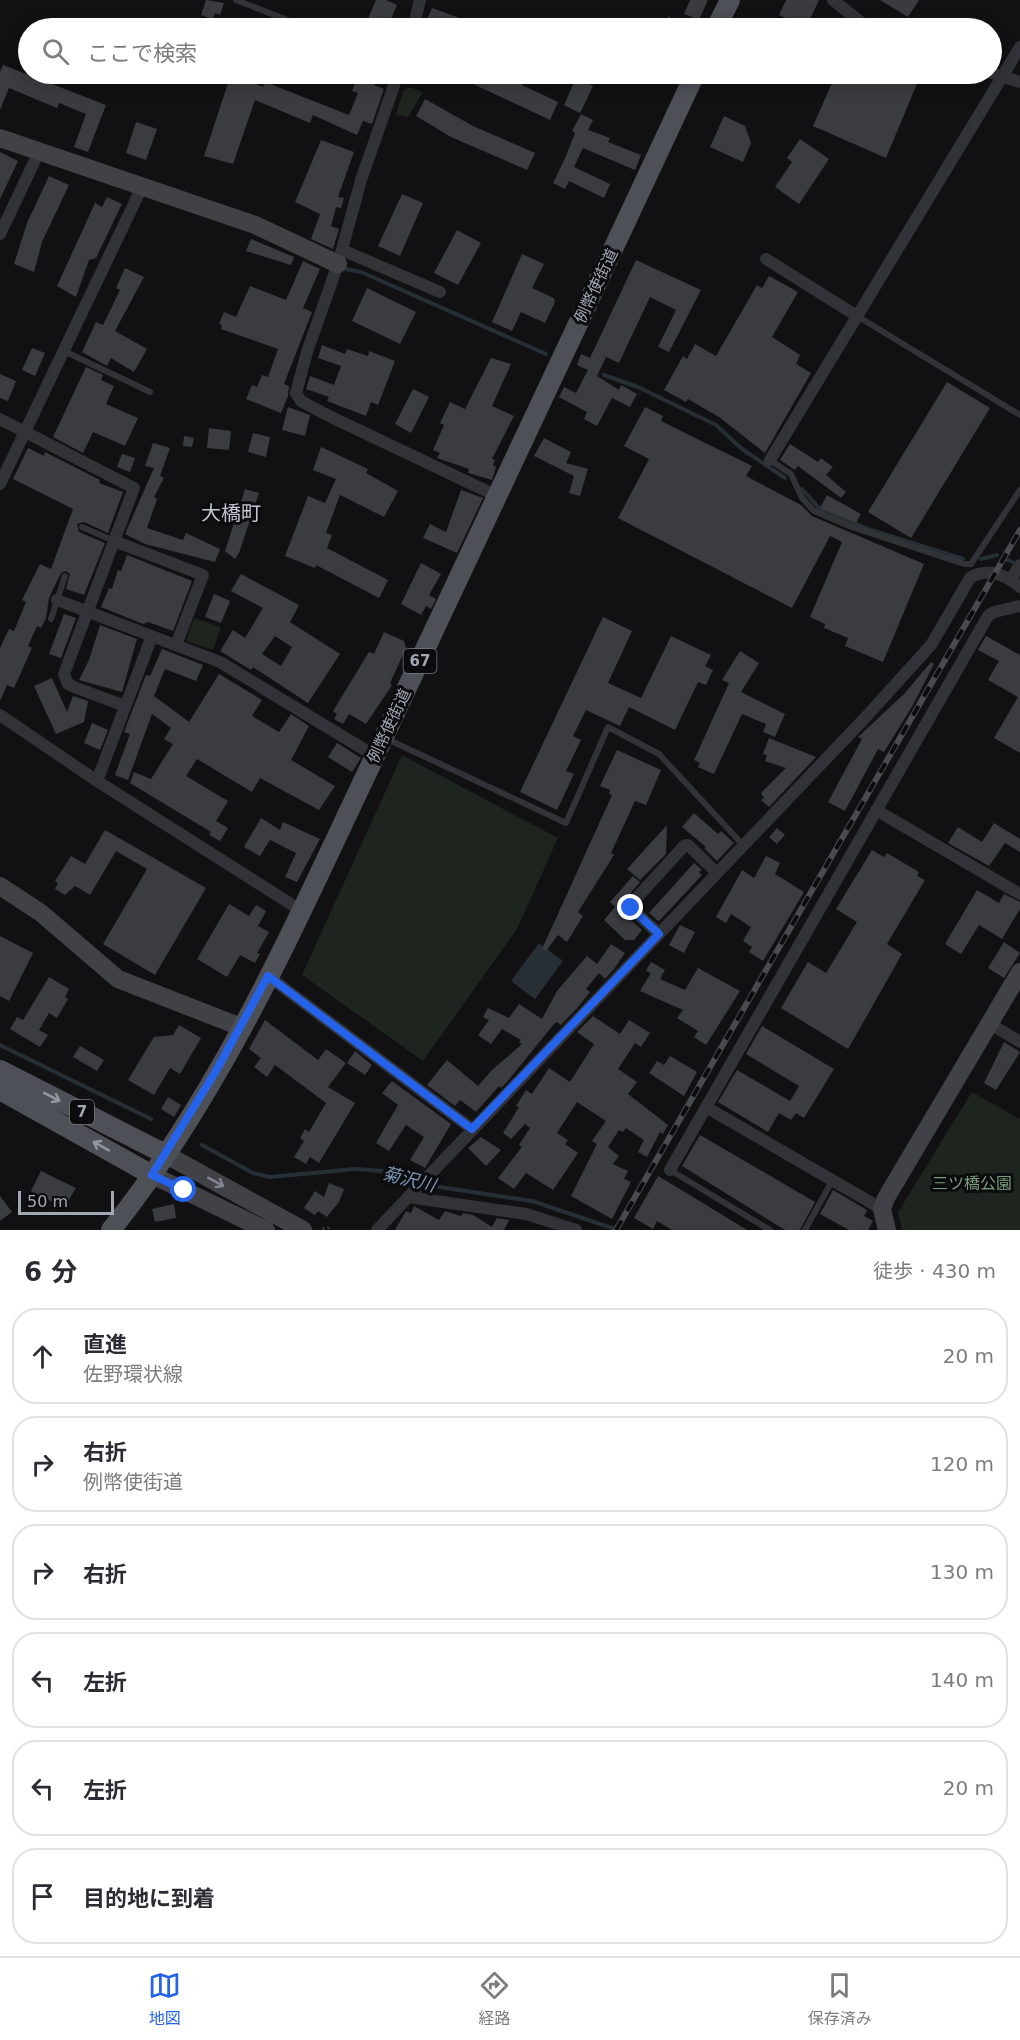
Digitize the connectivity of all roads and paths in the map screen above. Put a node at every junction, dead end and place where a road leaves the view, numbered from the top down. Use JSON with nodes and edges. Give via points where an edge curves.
{"nodes":[{"id":1,"x":236,"y":0,"type":"edge"},
{"id":2,"x":420,"y":0,"type":"edge"},
{"id":3,"x":730,"y":0,"type":"edge"},
{"id":4,"x":833,"y":0,"type":"edge"},
{"id":5,"x":282,"y":18,"type":"edge"},
{"id":6,"x":415,"y":18,"type":"edge"},
{"id":7,"x":721,"y":18,"type":"edge"},
{"id":8,"x":856,"y":18,"type":"edge"},
{"id":9,"x":1020,"y":47,"type":"edge"},
{"id":10,"x":1002,"y":68,"type":"edge"},
{"id":11,"x":1002,"y":76,"type":"edge"},
{"id":12,"x":1020,"y":82,"type":"edge"},
{"id":13,"x":395,"y":84,"type":"edge"},
{"id":14,"x":690,"y":84,"type":"edge"},
{"id":15,"x":991,"y":84,"type":"edge"},
{"id":16,"x":0,"y":138,"type":"edge"},
{"id":17,"x":39,"y":152,"type":"junction"},
{"id":18,"x":142,"y":188,"type":"junction"},
{"id":19,"x":0,"y":234,"type":"edge"},
{"id":20,"x":340,"y":257,"type":"junction"},
{"id":21,"x":766,"y":259,"type":"dead end"},
{"id":22,"x":440,"y":292,"type":"dead end"},
{"id":23,"x":857,"y":316,"type":"junction"},
{"id":24,"x":64,"y":350,"type":"junction"},
{"id":25,"x":150,"y":392,"type":"dead end"},
{"id":26,"x":1020,"y":415,"type":"edge"},
{"id":27,"x":0,"y":419,"type":"edge"},
{"id":28,"x":25,"y":432,"type":"junction"},
{"id":29,"x":770,"y":460,"type":"joint"},
{"id":30,"x":0,"y":484,"type":"edge"},
{"id":31,"x":1020,"y":490,"type":"edge"},
{"id":32,"x":497,"y":496,"type":"junction"},
{"id":33,"x":82,"y":527,"type":"dead end"},
{"id":34,"x":114,"y":541,"type":"junction"},
{"id":35,"x":1020,"y":565,"type":"edge"},
{"id":36,"x":974,"y":569,"type":"junction"},
{"id":37,"x":65,"y":576,"type":"dead end"},
{"id":38,"x":1016,"y":583,"type":"edge"},
{"id":39,"x":57,"y":600,"type":"junction"},
{"id":40,"x":1020,"y":606,"type":"edge"},
{"id":41,"x":87,"y":612,"type":"junction"},
{"id":42,"x":51,"y":619,"type":"dead end"},
{"id":43,"x":152,"y":636,"type":"junction"},
{"id":44,"x":176,"y":645,"type":"junction"},
{"id":45,"x":125,"y":706,"type":"junction"},
{"id":46,"x":0,"y":715,"type":"edge"},
{"id":47,"x":384,"y":737,"type":"junction"},
{"id":48,"x":375,"y":756,"type":"junction"},
{"id":49,"x":97,"y":781,"type":"junction"},
{"id":50,"x":876,"y":810,"type":"junction"},
{"id":51,"x":743,"y":845,"type":"junction"},
{"id":52,"x":716,"y":872,"type":"junction"},
{"id":53,"x":0,"y":886,"type":"edge"},
{"id":54,"x":1020,"y":894,"type":"edge"},
{"id":55,"x":302,"y":911,"type":"junction"},
{"id":56,"x":659,"y":934,"type":"junction"},
{"id":57,"x":1020,"y":972,"type":"edge"},
{"id":58,"x":268,"y":976,"type":"junction"},
{"id":59,"x":989,"y":1023,"type":"junction"},
{"id":60,"x":241,"y":1027,"type":"junction"},
{"id":61,"x":1020,"y":1041,"type":"edge"},
{"id":62,"x":0,"y":1070,"type":"edge"},
{"id":63,"x":0,"y":1090,"type":"edge"},
{"id":64,"x":706,"y":1107,"type":"junction"},
{"id":65,"x":472,"y":1129,"type":"junction"},
{"id":66,"x":165,"y":1154,"type":"junction"},
{"id":67,"x":670,"y":1170,"type":"joint"},
{"id":68,"x":152,"y":1175,"type":"junction"},
{"id":69,"x":832,"y":1181,"type":"junction"},
{"id":70,"x":411,"y":1195,"type":"junction"},
{"id":71,"x":882,"y":1209,"type":"junction"},
{"id":72,"x":111,"y":1230,"type":"edge"},
{"id":73,"x":266,"y":1230,"type":"edge"},
{"id":74,"x":303,"y":1230,"type":"edge"},
{"id":75,"x":323,"y":1230,"type":"edge"},
{"id":76,"x":333,"y":1230,"type":"edge"},
{"id":77,"x":377,"y":1230,"type":"edge"},
{"id":78,"x":576,"y":1230,"type":"edge"},
{"id":79,"x":770,"y":1230,"type":"edge"},
{"id":80,"x":805,"y":1230,"type":"edge"},
{"id":81,"x":887,"y":1230,"type":"edge"}],
"edges":[{"from":1,"to":5,"type":"lane"},
{"from":2,"to":6,"type":"street"},
{"from":3,"to":7,"type":"main road"},
{"from":4,"to":8,"type":"street"},
{"from":9,"to":10,"type":"street"},
{"from":11,"to":12,"type":"street"},
{"from":13,"to":20,"type":"street","via":[[361,180]]},
{"from":14,"to":32,"type":"main road","name":"例幣使街道","number":"67"},
{"from":15,"to":23,"type":"street"},
{"from":16,"to":17,"type":"street"},
{"from":17,"to":18,"type":"street"},
{"from":17,"to":19,"type":"street"},
{"from":18,"to":20,"type":"street"},
{"from":18,"to":24,"type":"street"},
{"from":20,"to":22,"type":"street"},
{"from":20,"to":32,"type":"street","via":[[307,352],[298,398]]},
{"from":21,"to":23,"type":"street"},
{"from":23,"to":26,"type":"lane"},
{"from":23,"to":29,"type":"street"},
{"from":24,"to":25,"type":"lane"},
{"from":24,"to":28,"type":"street"},
{"from":27,"to":28,"type":"street"},
{"from":28,"to":30,"type":"street"},
{"from":28,"to":34,"type":"street","via":[[134,488]]},
{"from":29,"to":36,"type":"lane","via":[[791,474],[802,498],[814,511]]},
{"from":31,"to":36,"type":"lane"},
{"from":32,"to":47,"type":"main road","name":"例幣使街道","number":"67"},
{"from":33,"to":34,"type":"lane"},
{"from":34,"to":41,"type":"street"},
{"from":34,"to":44,"type":"street","via":[[203,575]]},
{"from":35,"to":38,"type":"street"},
{"from":36,"to":38,"type":"street","via":[[1006,574]]},
{"from":36,"to":51,"type":"street","via":[[931,645]]},
{"from":37,"to":39,"type":"lane"},
{"from":39,"to":41,"type":"street"},
{"from":39,"to":42,"type":"lane"},
{"from":40,"to":50,"type":"street","via":[[988,616]]},
{"from":41,"to":43,"type":"street"},
{"from":41,"to":45,"type":"street","via":[[64,678],[74,687]]},
{"from":43,"to":44,"type":"street"},
{"from":43,"to":45,"type":"street"},
{"from":44,"to":48,"type":"street","via":[[220,662]]},
{"from":45,"to":49,"type":"street"},
{"from":46,"to":49,"type":"street"},
{"from":47,"to":48,"type":"main road","name":"例幣使街道","number":"67"},
{"from":47,"to":51,"type":"lane","via":[[566,823],[608,727],[659,754]]},
{"from":48,"to":55,"type":"main road","name":"例幣使街道","number":"67"},
{"from":49,"to":55,"type":"street"},
{"from":50,"to":54,"type":"street"},
{"from":50,"to":64,"type":"street"},
{"from":51,"to":52,"type":"street"},
{"from":52,"to":56,"type":"street"},
{"from":52,"to":56,"type":"street","via":[[688,845],[677,853],[631,904]]},
{"from":53,"to":60,"type":"street","via":[[41,913],[118,979]]},
{"from":55,"to":58,"type":"main road","name":"例幣使街道","number":"67"},
{"from":56,"to":65,"type":"street"},
{"from":57,"to":59,"type":"street"},
{"from":58,"to":60,"type":"main road","name":"例幣使街道","number":"67"},
{"from":58,"to":65,"type":"street"},
{"from":59,"to":61,"type":"street"},
{"from":59,"to":71,"type":"street"},
{"from":60,"to":66,"type":"main road","name":"例幣使街道","number":"67"},
{"from":62,"to":66,"type":"main road","number":"7","one_way":true},
{"from":68,"to":63,"type":"main road","number":"7","one_way":true},
{"from":64,"to":67,"type":"street"},
{"from":64,"to":69,"type":"street"},
{"from":65,"to":70,"type":"street"},
{"from":66,"to":68,"type":"main road","name":"例幣使街道","number":"67"},
{"from":66,"to":74,"type":"street","one_way":true},
{"from":67,"to":79,"type":"lane"},
{"from":68,"to":72,"type":"main road","name":"例幣使街道","number":"67"},
{"from":68,"to":73,"type":"street"},
{"from":69,"to":71,"type":"street"},
{"from":69,"to":80,"type":"lane"},
{"from":70,"to":77,"type":"street"},
{"from":70,"to":78,"type":"street","via":[[526,1214]]},
{"from":71,"to":81,"type":"street"},
{"from":75,"to":76,"type":"path","via":[[324,1226]]}]}
